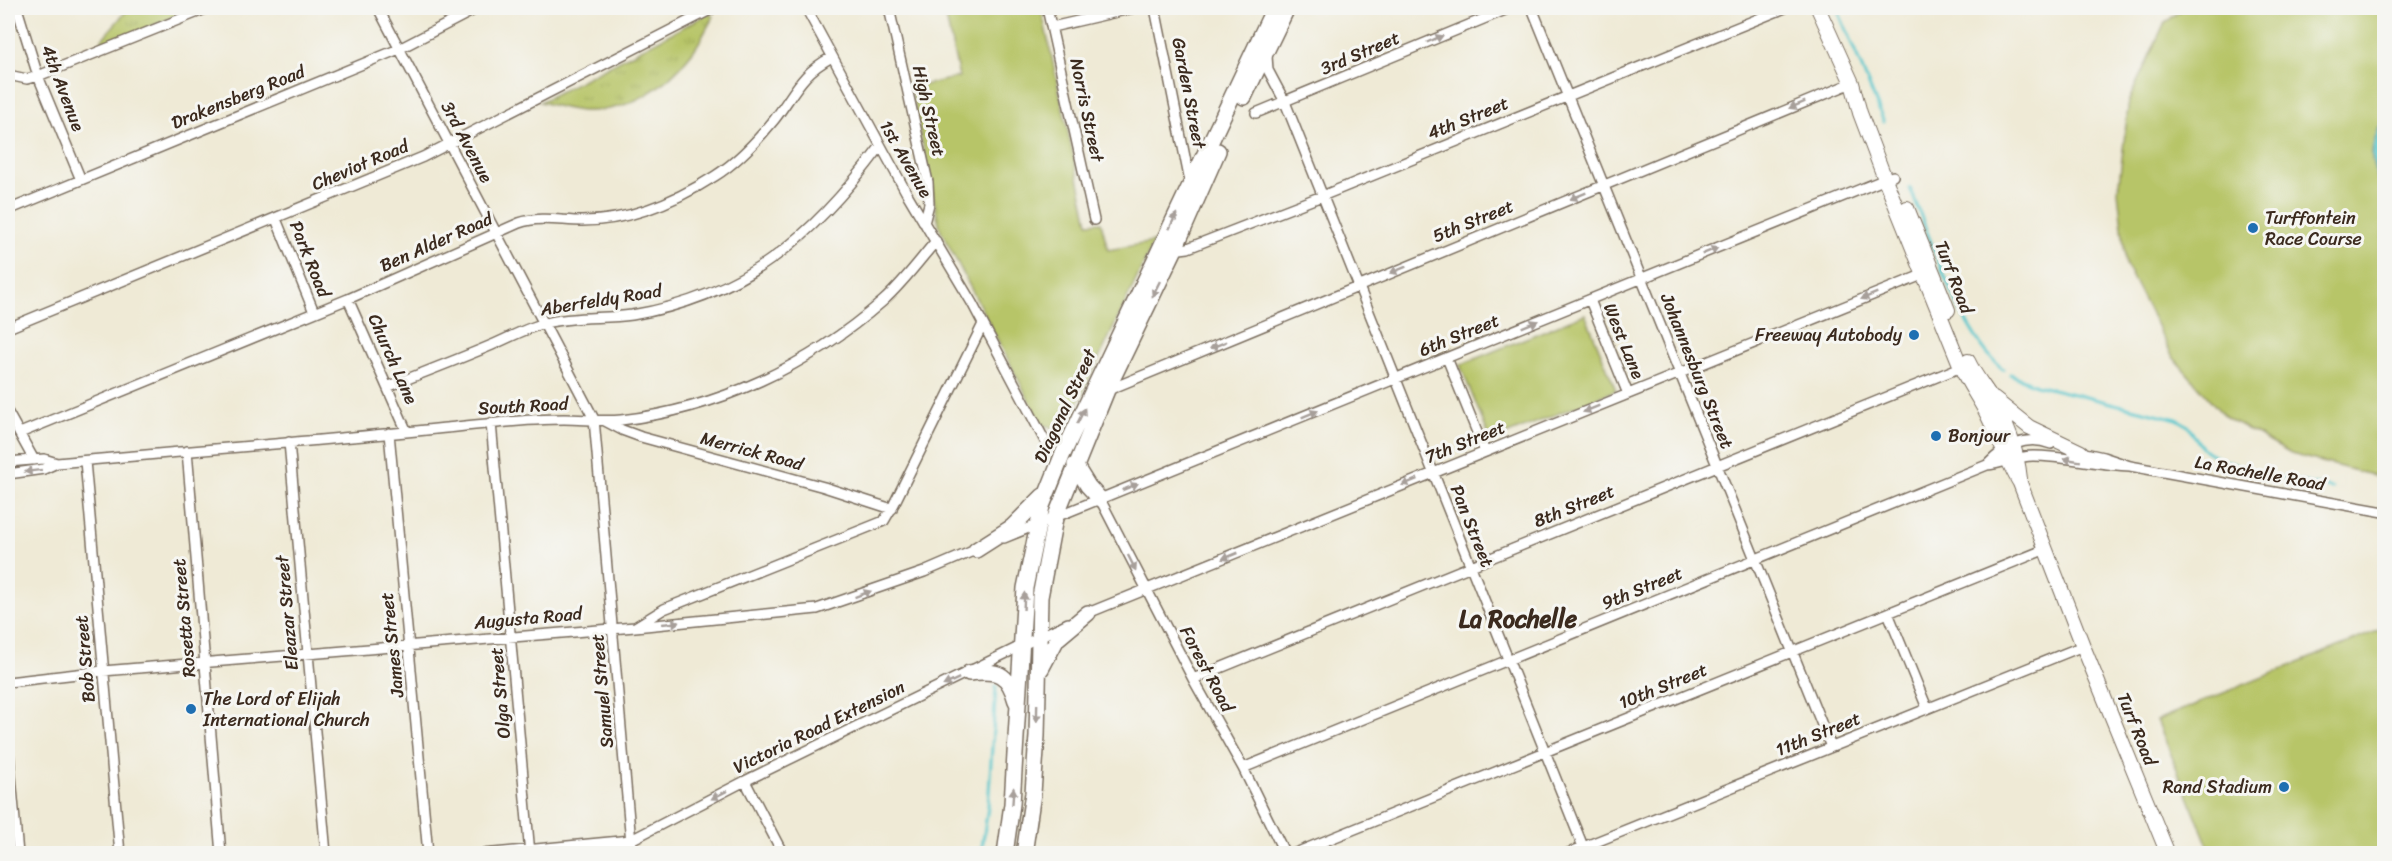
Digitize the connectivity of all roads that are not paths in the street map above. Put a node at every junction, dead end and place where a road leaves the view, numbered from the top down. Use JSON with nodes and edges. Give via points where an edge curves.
{"nodes":[{"id":1,"x":17,"y":8,"type":"edge"},
{"id":2,"x":208,"y":8,"type":"edge"},
{"id":3,"x":378,"y":8,"type":"edge"},
{"id":4,"x":478,"y":8,"type":"edge"},
{"id":5,"x":714,"y":8,"type":"edge"},
{"id":6,"x":806,"y":8,"type":"edge"},
{"id":7,"x":889,"y":8,"type":"edge"},
{"id":8,"x":1047,"y":8,"type":"edge"},
{"id":9,"x":1134,"y":8,"type":"edge"},
{"id":10,"x":1155,"y":8,"type":"edge"},
{"id":11,"x":1274,"y":8,"type":"edge"},
{"id":12,"x":1287,"y":8,"type":"edge"},
{"id":13,"x":1510,"y":8,"type":"edge"},
{"id":14,"x":1532,"y":8,"type":"edge"},
{"id":15,"x":1785,"y":8,"type":"edge"},
{"id":16,"x":1818,"y":8,"type":"edge"},
{"id":17,"x":1052,"y":27,"type":"junction"},
{"id":18,"x":399,"y":49,"type":"junction"},
{"id":19,"x":1267,"y":50,"type":"junction"},
{"id":20,"x":832,"y":57,"type":"junction"},
{"id":21,"x":8,"y":75,"type":"edge"},
{"id":22,"x":38,"y":76,"type":"junction"},
{"id":23,"x":1852,"y":83,"type":"junction"},
{"id":24,"x":1568,"y":95,"type":"junction"},
{"id":25,"x":1285,"y":102,"type":"junction"},
{"id":26,"x":1256,"y":113,"type":"dead end"},
{"id":27,"x":450,"y":144,"type":"junction"},
{"id":28,"x":880,"y":147,"type":"junction"},
{"id":29,"x":1889,"y":178,"type":"junction"},
{"id":30,"x":81,"y":180,"type":"junction"},
{"id":31,"x":1191,"y":185,"type":"junction"},
{"id":32,"x":1604,"y":185,"type":"junction"},
{"id":33,"x":1322,"y":196,"type":"junction"},
{"id":34,"x":8,"y":210,"type":"edge"},
{"id":35,"x":276,"y":219,"type":"junction"},
{"id":36,"x":1094,"y":220,"type":"dead end"},
{"id":37,"x":924,"y":223,"type":"junction"},
{"id":38,"x":496,"y":234,"type":"junction"},
{"id":39,"x":936,"y":241,"type":"junction"},
{"id":40,"x":1168,"y":249,"type":"junction"},
{"id":41,"x":1928,"y":272,"type":"junction"},
{"id":42,"x":1642,"y":278,"type":"junction"},
{"id":43,"x":1359,"y":286,"type":"junction"},
{"id":44,"x":348,"y":298,"type":"junction"},
{"id":45,"x":1590,"y":300,"type":"junction"},
{"id":46,"x":314,"y":312,"type":"junction"},
{"id":47,"x":545,"y":323,"type":"junction"},
{"id":48,"x":983,"y":324,"type":"junction"},
{"id":49,"x":8,"y":328,"type":"edge"},
{"id":50,"x":1447,"y":358,"type":"junction"},
{"id":51,"x":1965,"y":365,"type":"junction"},
{"id":52,"x":1680,"y":373,"type":"junction"},
{"id":53,"x":1395,"y":379,"type":"junction"},
{"id":54,"x":387,"y":387,"type":"junction"},
{"id":55,"x":1107,"y":390,"type":"junction"},
{"id":56,"x":1628,"y":394,"type":"junction"},
{"id":57,"x":1990,"y":396,"type":"junction"},
{"id":58,"x":9,"y":416,"type":"edge"},
{"id":59,"x":594,"y":419,"type":"junction"},
{"id":60,"x":605,"y":421,"type":"junction"},
{"id":61,"x":491,"y":423,"type":"junction"},
{"id":62,"x":8,"y":431,"type":"edge"},
{"id":63,"x":407,"y":432,"type":"junction"},
{"id":64,"x":20,"y":433,"type":"junction"},
{"id":65,"x":389,"y":433,"type":"junction"},
{"id":66,"x":289,"y":442,"type":"junction"},
{"id":67,"x":1046,"y":443,"type":"dead end"},
{"id":68,"x":187,"y":451,"type":"junction"},
{"id":69,"x":1485,"y":452,"type":"junction"},
{"id":70,"x":2081,"y":452,"type":"junction"},
{"id":71,"x":2010,"y":453,"type":"junction"},
{"id":72,"x":34,"y":460,"type":"junction"},
{"id":73,"x":85,"y":461,"type":"junction"},
{"id":74,"x":8,"y":462,"type":"edge"},
{"id":75,"x":57,"y":463,"type":"junction"},
{"id":76,"x":1075,"y":465,"type":"junction"},
{"id":77,"x":1718,"y":466,"type":"junction"},
{"id":78,"x":2130,"y":466,"type":"junction"},
{"id":79,"x":1433,"y":473,"type":"junction"},
{"id":80,"x":8,"y":474,"type":"edge"},
{"id":81,"x":1047,"y":492,"type":"junction"},
{"id":82,"x":1100,"y":499,"type":"junction"},
{"id":83,"x":892,"y":509,"type":"junction"},
{"id":84,"x":2385,"y":512,"type":"edge"},
{"id":85,"x":1055,"y":518,"type":"junction"},
{"id":86,"x":1036,"y":525,"type":"junction"},
{"id":87,"x":976,"y":549,"type":"junction"},
{"id":88,"x":2046,"y":549,"type":"junction"},
{"id":89,"x":1755,"y":559,"type":"junction"},
{"id":90,"x":1470,"y":566,"type":"junction"},
{"id":91,"x":1146,"y":590,"type":"junction"},
{"id":92,"x":1088,"y":613,"type":"junction"},
{"id":93,"x":1888,"y":613,"type":"junction"},
{"id":94,"x":635,"y":627,"type":"junction"},
{"id":95,"x":613,"y":628,"type":"junction"},
{"id":96,"x":512,"y":636,"type":"junction"},
{"id":97,"x":1039,"y":638,"type":"junction"},
{"id":98,"x":407,"y":644,"type":"junction"},
{"id":99,"x":1022,"y":646,"type":"junction"},
{"id":100,"x":2083,"y":646,"type":"junction"},
{"id":101,"x":1793,"y":651,"type":"junction"},
{"id":102,"x":307,"y":654,"type":"junction"},
{"id":103,"x":1508,"y":660,"type":"junction"},
{"id":104,"x":204,"y":663,"type":"junction"},
{"id":105,"x":103,"y":671,"type":"junction"},
{"id":106,"x":969,"y":673,"type":"junction"},
{"id":107,"x":1037,"y":676,"type":"junction"},
{"id":108,"x":1192,"y":679,"type":"junction"},
{"id":109,"x":8,"y":682,"type":"edge"},
{"id":110,"x":1018,"y":707,"type":"junction"},
{"id":111,"x":1927,"y":708,"type":"junction"},
{"id":112,"x":8,"y":743,"type":"edge"},
{"id":113,"x":1831,"y":747,"type":"junction"},
{"id":114,"x":1545,"y":752,"type":"junction"},
{"id":115,"x":1243,"y":768,"type":"junction"},
{"id":116,"x":745,"y":781,"type":"junction"},
{"id":117,"x":631,"y":840,"type":"junction"},
{"id":118,"x":1584,"y":850,"type":"edge"},
{"id":119,"x":529,"y":851,"type":"edge"},
{"id":120,"x":18,"y":854,"type":"edge"},
{"id":121,"x":120,"y":854,"type":"edge"},
{"id":122,"x":221,"y":854,"type":"edge"},
{"id":123,"x":326,"y":854,"type":"edge"},
{"id":124,"x":428,"y":854,"type":"edge"},
{"id":125,"x":483,"y":854,"type":"edge"},
{"id":126,"x":632,"y":854,"type":"edge"},
{"id":127,"x":783,"y":854,"type":"edge"},
{"id":128,"x":1005,"y":854,"type":"edge"},
{"id":129,"x":1024,"y":854,"type":"edge"},
{"id":130,"x":1285,"y":854,"type":"edge"},
{"id":131,"x":1293,"y":854,"type":"edge"},
{"id":132,"x":1566,"y":854,"type":"edge"},
{"id":133,"x":2168,"y":854,"type":"edge"}],
"edges":[{"from":1,"to":22,"type":"street","name":"4th Avenue"},
{"from":2,"to":22,"type":"street"},
{"from":3,"to":18,"type":"street","name":"3rd Avenue"},
{"from":4,"to":18,"type":"street","name":"Drakensberg Road"},
{"from":5,"to":27,"type":"street","name":"Cheviot Road"},
{"from":6,"to":20,"type":"street","name":"1st Avenue"},
{"from":7,"to":37,"type":"street","name":"High Street","via":[[928,182],[929,204]]},
{"from":8,"to":17,"type":"street","name":"Norris Street"},
{"from":9,"to":17,"type":"street"},
{"from":10,"to":31,"type":"street","name":"Garden Street"},
{"from":11,"to":31,"type":"main road","name":"Diagonal Street"},
{"from":12,"to":19,"type":"main road","name":"Diagonal Street"},
{"from":25,"to":13,"type":"street","name":"3rd Street","one_way":true},
{"from":14,"to":24,"type":"street","name":"Johannesburg Street"},
{"from":15,"to":24,"type":"street","name":"4th Street"},
{"from":16,"to":23,"type":"main road","name":"Turf Road"},
{"from":17,"to":36,"type":"street","name":"Norris Street"},
{"from":18,"to":27,"type":"street","name":"3rd Avenue"},
{"from":18,"to":30,"type":"street","name":"Drakensberg Road"},
{"from":19,"to":25,"type":"street","name":"Pan Street","via":[[1268,70]]},
{"from":19,"to":40,"type":"main road","name":"Diagonal Street"},
{"from":20,"to":28,"type":"street","name":"1st Avenue"},
{"from":20,"to":38,"type":"street","name":"Ben Alder Road","via":[[808,72],[747,150],[717,175],[685,194],[612,218],[530,220]]},
{"from":21,"to":22,"type":"street","via":[[27,79]]},
{"from":22,"to":30,"type":"street","name":"4th Avenue"},
{"from":23,"to":29,"type":"main road","name":"Turf Road"},
{"from":23,"to":32,"type":"street","name":"5th Street","one_way":true},
{"from":24,"to":32,"type":"street","name":"Johannesburg Street"},
{"from":24,"to":33,"type":"street","name":"4th Street"},
{"from":25,"to":26,"type":"street","name":"3rd Street"},
{"from":25,"to":33,"type":"street","name":"Pan Street"},
{"from":27,"to":35,"type":"street","name":"Cheviot Road"},
{"from":27,"to":38,"type":"street","name":"3rd Avenue"},
{"from":28,"to":37,"type":"street","name":"1st Avenue"},
{"from":28,"to":47,"type":"street","name":"Aberfeldy Road","via":[[808,231],[773,260],[745,276],[668,307],[617,317]]},
{"from":29,"to":41,"type":"main road","name":"Turf Road"},
{"from":42,"to":29,"type":"street","name":"6th Street","one_way":true},
{"from":30,"to":34,"type":"street","name":"Drakensberg Road"},
{"from":40,"to":31,"type":"main road","name":"Diagonal Street","one_way":true},
{"from":32,"to":42,"type":"street","name":"Johannesburg Street"},
{"from":32,"to":43,"type":"street","name":"5th Street","one_way":true},
{"from":33,"to":40,"type":"street","name":"4th Street","via":[[1195,245]]},
{"from":33,"to":43,"type":"street","name":"Pan Street"},
{"from":35,"to":46,"type":"street","name":"Park Road"},
{"from":35,"to":49,"type":"street","name":"Cheviot Road"},
{"from":37,"to":39,"type":"street","name":"1st Avenue"},
{"from":38,"to":44,"type":"street","name":"Ben Alder Road"},
{"from":38,"to":47,"type":"street","name":"3rd Avenue"},
{"from":39,"to":48,"type":"street","name":"1st Avenue"},
{"from":39,"to":60,"type":"street","name":"South Road","via":[[884,300],[844,332],[784,370],[705,402]]},
{"from":40,"to":55,"type":"main road","name":"Diagonal Street","one_way":true},
{"from":81,"to":40,"type":"main road","name":"Diagonal Street","one_way":true},
{"from":41,"to":51,"type":"main road","name":"Turf Road"},
{"from":41,"to":52,"type":"street","name":"7th Street","one_way":true},
{"from":42,"to":45,"type":"street","name":"6th Street"},
{"from":42,"to":52,"type":"street","name":"Johannesburg Street"},
{"from":43,"to":53,"type":"street","name":"Pan Street"},
{"from":43,"to":55,"type":"street","name":"5th Street","one_way":true},
{"from":44,"to":46,"type":"street","name":"Ben Alder Road"},
{"from":44,"to":54,"type":"street","name":"Church Lane"},
{"from":50,"to":45,"type":"street","name":"6th Street","one_way":true},
{"from":45,"to":56,"type":"street","name":"West Lane"},
{"from":46,"to":64,"type":"street","name":"Ben Alder Road"},
{"from":47,"to":54,"type":"street","name":"Aberfeldy Road"},
{"from":47,"to":59,"type":"street","name":"3rd Avenue"},
{"from":48,"to":67,"type":"street","name":"1st Avenue"},
{"from":48,"to":83,"type":"street"},
{"from":50,"to":53,"type":"street","name":"6th Street"},
{"from":50,"to":69,"type":"street"},
{"from":51,"to":57,"type":"main road","name":"Turf Road"},
{"from":51,"to":71,"type":"main road","name":"Turf Road","via":[[1968,384]]},
{"from":51,"to":77,"type":"street","name":"8th Street"},
{"from":52,"to":56,"type":"street","name":"7th Street"},
{"from":52,"to":77,"type":"street","name":"Johannesburg Street"},
{"from":53,"to":79,"type":"street","name":"Pan Street"},
{"from":82,"to":53,"type":"street","name":"6th Street","one_way":true},
{"from":54,"to":63,"type":"street","name":"Church Lane"},
{"from":55,"to":76,"type":"main road","name":"Diagonal Street"},
{"from":56,"to":69,"type":"street","name":"7th Street","one_way":true},
{"from":57,"to":70,"type":"main road","via":[[2029,427]]},
{"from":57,"to":71,"type":"main road","name":"Turf Road"},
{"from":58,"to":62,"type":"street"},
{"from":58,"to":64,"type":"street"},
{"from":59,"to":60,"type":"street","name":"South Road"},
{"from":59,"to":61,"type":"street","name":"South Road"},
{"from":59,"to":95,"type":"street","name":"Samuel Street"},
{"from":60,"to":83,"type":"street","name":"Merrick Road","via":[[641,436]]},
{"from":61,"to":63,"type":"street","name":"South Road"},
{"from":61,"to":96,"type":"street","name":"Olga Street"},
{"from":63,"to":65,"type":"street","name":"South Road"},
{"from":64,"to":72,"type":"street"},
{"from":65,"to":66,"type":"street","name":"South Road"},
{"from":65,"to":98,"type":"street","name":"James Street"},
{"from":66,"to":68,"type":"street","name":"South Road"},
{"from":66,"to":102,"type":"street","name":"Eleazar Street"},
{"from":68,"to":73,"type":"street","name":"South Road"},
{"from":68,"to":104,"type":"street","name":"Rosetta Street"},
{"from":69,"to":79,"type":"street","name":"7th Street"},
{"from":70,"to":71,"type":"street","name":"La Rochelle Road","via":[[2034,439]]},
{"from":70,"to":78,"type":"street","name":"La Rochelle Road"},
{"from":78,"to":71,"type":"street","name":"La Rochelle Road","one_way":true},
{"from":71,"to":88,"type":"main road","name":"Turf Road"},
{"from":71,"to":89,"type":"street","name":"9th Street"},
{"from":72,"to":74,"type":"street","name":"South Road"},
{"from":72,"to":75,"type":"street","name":"South Road"},
{"from":73,"to":75,"type":"street","name":"South Road"},
{"from":73,"to":105,"type":"street","name":"Bob Street"},
{"from":75,"to":80,"type":"street","name":"South Road","one_way":true,"via":[[44,469]]},
{"from":76,"to":82,"type":"main road"},
{"from":76,"to":85,"type":"main road","name":"Diagonal Street"},
{"from":77,"to":89,"type":"street","name":"Johannesburg Street"},
{"from":77,"to":90,"type":"street","name":"8th Street"},
{"from":78,"to":84,"type":"street","name":"La Rochelle Road"},
{"from":79,"to":90,"type":"street","name":"Pan Street"},
{"from":79,"to":91,"type":"street","name":"7th Street","one_way":true},
{"from":81,"to":86,"type":"main road","name":"Diagonal Street"},
{"from":81,"to":87,"type":"main road","via":[[1012,527]]},
{"from":82,"to":85,"type":"street","name":"6th Street"},
{"from":82,"to":91,"type":"street","name":"Forest Road","one_way":true},
{"from":83,"to":94,"type":"street","via":[[884,521],[874,526],[664,609]]},
{"from":85,"to":86,"type":"street","name":"6th Street"},
{"from":85,"to":97,"type":"main road","name":"Diagonal Street","via":[[1040,597]]},
{"from":86,"to":87,"type":"street","name":"Augusta Road"},
{"from":99,"to":86,"type":"main road","name":"Diagonal Street","one_way":true,"via":[[1025,588]]},
{"from":94,"to":87,"type":"street","name":"Augusta Road","one_way":true,"via":[[817,609],[924,572]]},
{"from":88,"to":93,"type":"street","name":"10th Street"},
{"from":88,"to":100,"type":"main road","name":"Turf Road"},
{"from":89,"to":101,"type":"street","name":"Johannesburg Street"},
{"from":89,"to":103,"type":"street","name":"9th Street"},
{"from":90,"to":103,"type":"street","name":"Pan Street"},
{"from":90,"to":108,"type":"street","name":"8th Street"},
{"from":91,"to":92,"type":"street","name":"7th Street"},
{"from":91,"to":108,"type":"street","name":"Forest Road"},
{"from":92,"to":97,"type":"street","name":"7th Street"},
{"from":92,"to":107,"type":"main road","via":[[1058,639]]},
{"from":93,"to":101,"type":"street","name":"10th Street"},
{"from":93,"to":111,"type":"street"},
{"from":94,"to":95,"type":"street","name":"Augusta Road"},
{"from":95,"to":96,"type":"street","name":"Augusta Road"},
{"from":95,"to":117,"type":"street","name":"Samuel Street"},
{"from":96,"to":98,"type":"street","name":"Augusta Road"},
{"from":96,"to":119,"type":"street","name":"Olga Street"},
{"from":97,"to":99,"type":"street","name":"7th Street"},
{"from":97,"to":107,"type":"main road","name":"Diagonal Street"},
{"from":98,"to":102,"type":"street","name":"Augusta Road"},
{"from":98,"to":124,"type":"street","name":"James Street"},
{"from":99,"to":106,"type":"street","name":"Victoria Road Extension"},
{"from":99,"to":110,"type":"main road","name":"Diagonal Street"},
{"from":100,"to":111,"type":"street","name":"11th Street"},
{"from":100,"to":133,"type":"main road","name":"Turf Road"},
{"from":101,"to":113,"type":"street","name":"Johannesburg Street"},
{"from":101,"to":114,"type":"street","name":"10th Street"},
{"from":102,"to":104,"type":"street","name":"Augusta Road"},
{"from":102,"to":123,"type":"street","name":"Eleazar Street"},
{"from":103,"to":114,"type":"street","name":"Pan Street"},
{"from":103,"to":115,"type":"street","name":"9th Street"},
{"from":104,"to":105,"type":"street","name":"Augusta Road"},
{"from":104,"to":122,"type":"street","name":"Rosetta Street"},
{"from":105,"to":109,"type":"street","name":"Augusta Road"},
{"from":105,"to":121,"type":"street","name":"Bob Street"},
{"from":106,"to":110,"type":"main road","via":[[1000,675],[1010,685]]},
{"from":106,"to":116,"type":"street","name":"Victoria Road Extension","one_way":true},
{"from":107,"to":129,"type":"main road","name":"Diagonal Street","one_way":true,"via":[[1033,793]]},
{"from":108,"to":115,"type":"street","name":"Forest Road"},
{"from":128,"to":110,"type":"main road","name":"Diagonal Street","one_way":true},
{"from":111,"to":113,"type":"street","name":"11th Street"},
{"from":112,"to":120,"type":"street"},
{"from":113,"to":118,"type":"street","name":"11th Street"},
{"from":114,"to":118,"type":"street","name":"Pan Street"},
{"from":114,"to":131,"type":"street","name":"10th Street"},
{"from":115,"to":130,"type":"street","name":"Forest Road"},
{"from":116,"to":117,"type":"street","name":"Victoria Road Extension","one_way":true},
{"from":116,"to":127,"type":"street"},
{"from":117,"to":119,"type":"street"},
{"from":117,"to":126,"type":"street","name":"Samuel Street"},
{"from":118,"to":132,"type":"street","name":"11th Street"},
{"from":119,"to":125,"type":"street"}]}
